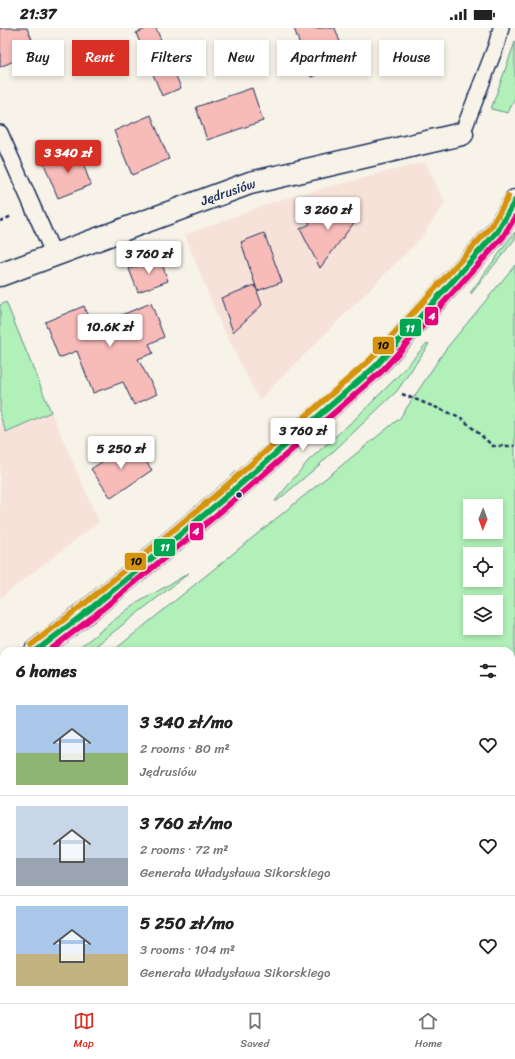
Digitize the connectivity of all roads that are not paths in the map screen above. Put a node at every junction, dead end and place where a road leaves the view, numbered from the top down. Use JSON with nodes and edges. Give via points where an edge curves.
{"nodes":[{"id":1,"x":501,"y":28,"type":"edge"},
{"id":2,"x":0,"y":133,"type":"edge"},
{"id":3,"x":462,"y":134,"type":"joint"},
{"id":4,"x":515,"y":201,"type":"edge"},
{"id":5,"x":54,"y":255,"type":"junction"},
{"id":6,"x":0,"y":275,"type":"edge"},
{"id":7,"x":41,"y":647,"type":"edge"}],
"edges":[{"from":1,"to":3,"type":"lane"},
{"from":2,"to":5,"type":"lane"},
{"from":3,"to":5,"type":"street","name":"Jędrusiów","via":[[250,184]]},
{"from":4,"to":7,"type":"street","via":[[497,232],[376,366],[221,501]]},
{"from":5,"to":6,"type":"street","name":"Jędrusiów"}]}
